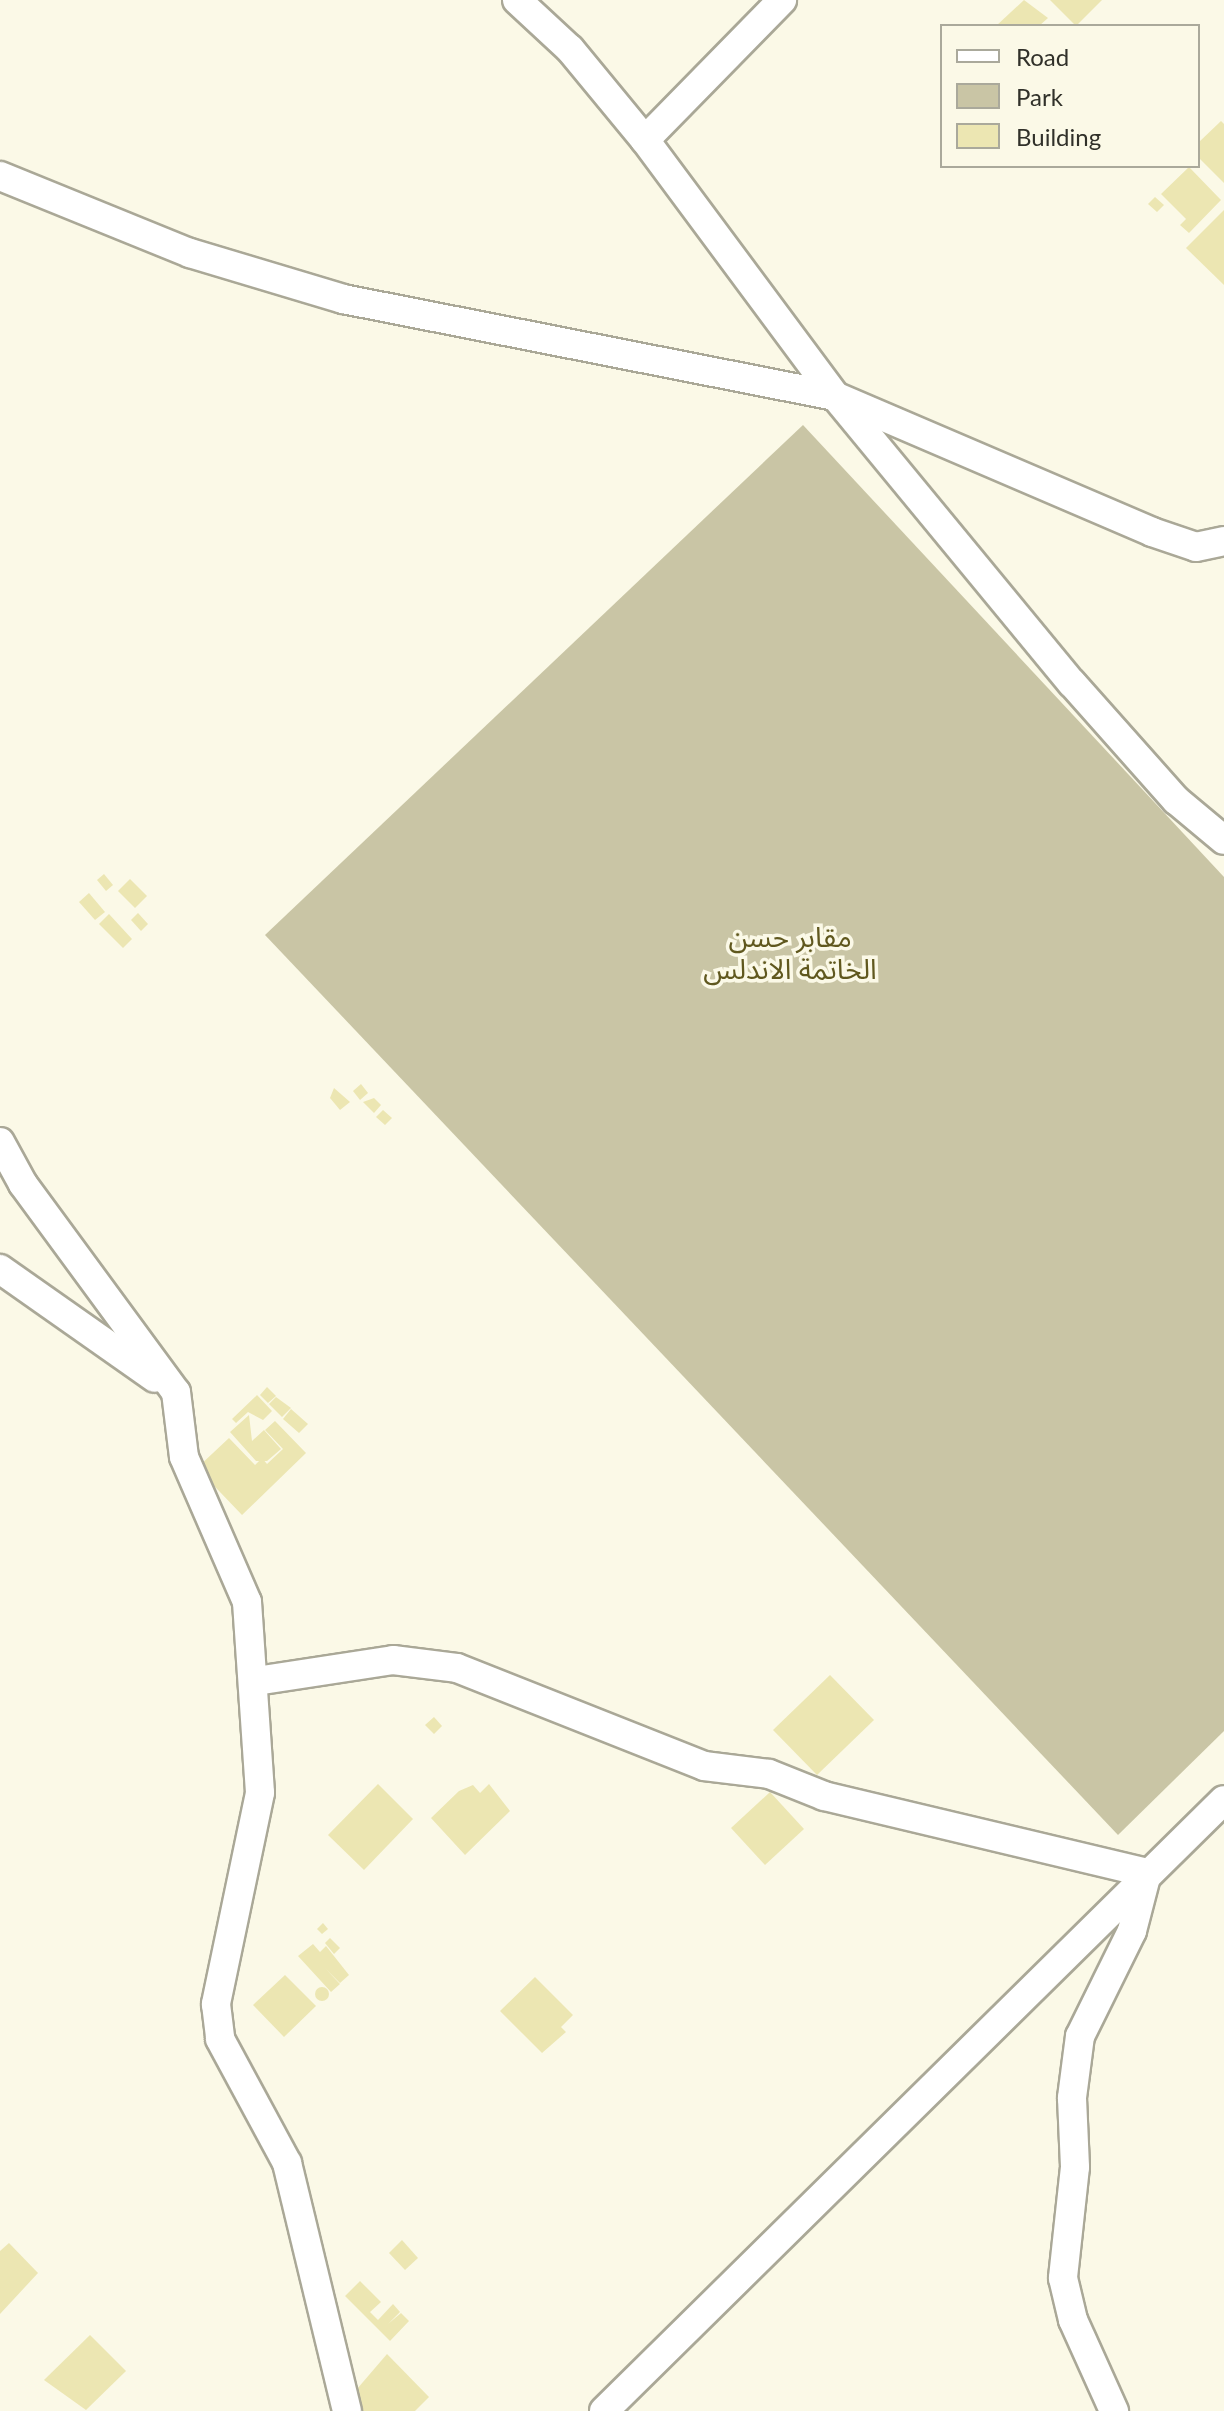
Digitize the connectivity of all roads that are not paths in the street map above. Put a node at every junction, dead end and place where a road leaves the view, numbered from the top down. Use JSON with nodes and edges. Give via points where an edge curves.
{"nodes":[{"id":1,"x":517,"y":0,"type":"edge"},
{"id":2,"x":782,"y":0,"type":"edge"},
{"id":3,"x":645,"y":140,"type":"junction"},
{"id":4,"x":0,"y":176,"type":"edge"},
{"id":5,"x":835,"y":396,"type":"junction"},
{"id":6,"x":1224,"y":541,"type":"edge"},
{"id":7,"x":1224,"y":840,"type":"edge"},
{"id":8,"x":0,"y":1142,"type":"edge"},
{"id":9,"x":0,"y":1269,"type":"edge"},
{"id":10,"x":176,"y":1392,"type":"junction"},
{"id":11,"x":256,"y":1681,"type":"junction"},
{"id":12,"x":1224,"y":1800,"type":"edge"},
{"id":13,"x":1147,"y":1873,"type":"junction"},
{"id":14,"x":347,"y":2411,"type":"edge"},
{"id":15,"x":604,"y":2411,"type":"edge"},
{"id":16,"x":1114,"y":2411,"type":"edge"}],
"edges":[{"from":1,"to":3,"type":"street","via":[[570,49]]},
{"from":2,"to":3,"type":"street"},
{"from":3,"to":5,"type":"street"},
{"from":4,"to":5,"type":"street","via":[[190,253],[343,299]]},
{"from":5,"to":6,"type":"street","via":[[1152,532],[1196,547]]},
{"from":5,"to":7,"type":"street","via":[[1072,683],[1176,800]]},
{"from":8,"to":10,"type":"street","via":[[23,1184]]},
{"from":9,"to":10,"type":"street"},
{"from":10,"to":11,"type":"street","via":[[184,1457],[247,1602]]},
{"from":11,"to":13,"type":"street","via":[[393,1660],[457,1668],[704,1766],[769,1774],[824,1796]]},
{"from":11,"to":14,"type":"street","via":[[260,1793],[216,2004],[220,2039],[287,2163]]},
{"from":12,"to":13,"type":"street"},
{"from":13,"to":15,"type":"street"},
{"from":13,"to":16,"type":"street","via":[[1132,1931],[1080,2036],[1072,2098],[1075,2167],[1063,2278],[1073,2320]]}]}
